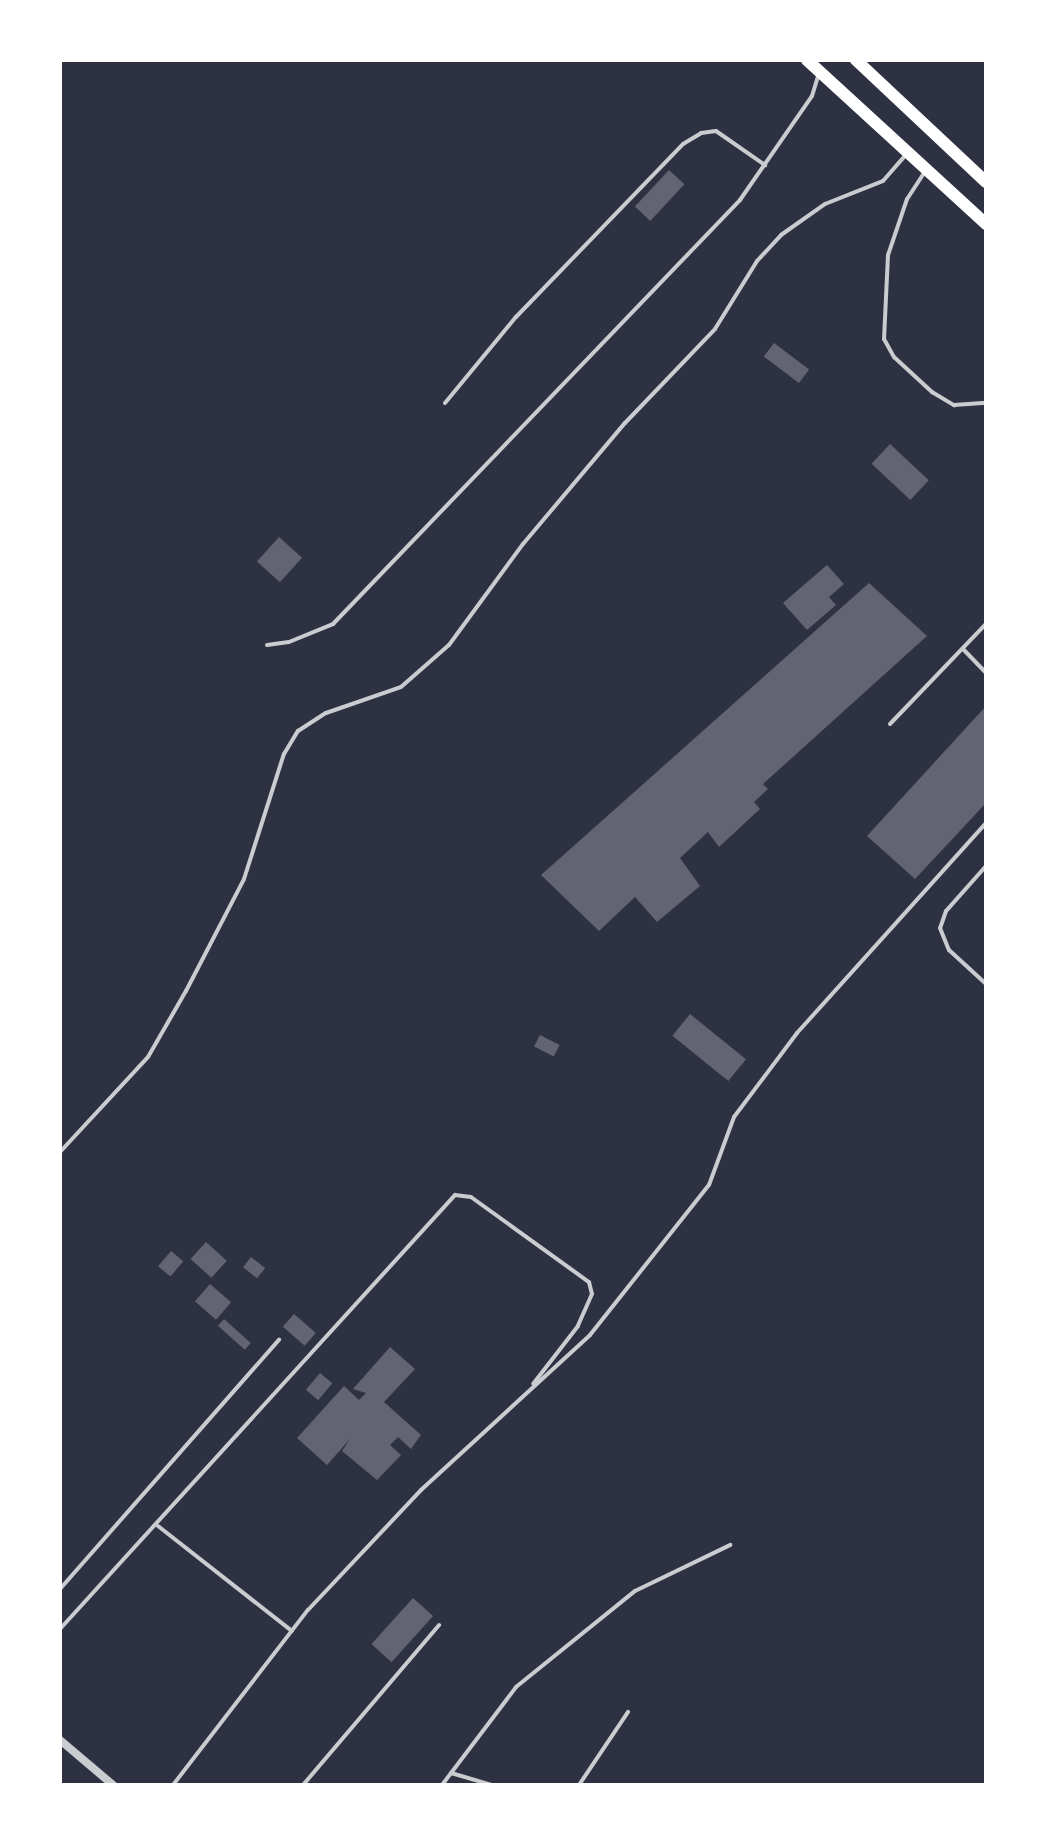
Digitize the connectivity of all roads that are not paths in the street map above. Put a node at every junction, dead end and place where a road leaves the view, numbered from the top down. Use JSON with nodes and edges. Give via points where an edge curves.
{"nodes":[{"id":1,"x":808,"y":60,"type":"edge"},
{"id":2,"x":856,"y":60,"type":"edge"},
{"id":3,"x":820,"y":71,"type":"junction"},
{"id":4,"x":908,"y":152,"type":"junction"},
{"id":5,"x":765,"y":165,"type":"junction"},
{"id":6,"x":926,"y":169,"type":"junction"},
{"id":7,"x":986,"y":182,"type":"edge"},
{"id":8,"x":986,"y":224,"type":"edge"},
{"id":9,"x":445,"y":403,"type":"dead end"},
{"id":10,"x":986,"y":403,"type":"edge"},
{"id":11,"x":986,"y":624,"type":"edge"},
{"id":12,"x":267,"y":644,"type":"dead end"},
{"id":13,"x":963,"y":649,"type":"junction"},
{"id":14,"x":986,"y":673,"type":"edge"},
{"id":15,"x":890,"y":724,"type":"dead end"},
{"id":16,"x":986,"y":823,"type":"edge"},
{"id":17,"x":986,"y":866,"type":"edge"},
{"id":18,"x":986,"y":984,"type":"edge"},
{"id":19,"x":60,"y":1152,"type":"edge"},
{"id":20,"x":279,"y":1340,"type":"dead end"},
{"id":21,"x":525,"y":1394,"type":"junction"},
{"id":22,"x":157,"y":1525,"type":"junction"},
{"id":23,"x":730,"y":1545,"type":"dead end"},
{"id":24,"x":60,"y":1589,"type":"edge"},
{"id":25,"x":438,"y":1624,"type":"dead end"},
{"id":26,"x":60,"y":1629,"type":"edge"},
{"id":27,"x":292,"y":1630,"type":"junction"},
{"id":28,"x":628,"y":1712,"type":"dead end"},
{"id":29,"x":60,"y":1740,"type":"edge"},
{"id":30,"x":451,"y":1773,"type":"junction"},
{"id":31,"x":114,"y":1785,"type":"edge"},
{"id":32,"x":173,"y":1785,"type":"edge"},
{"id":33,"x":302,"y":1785,"type":"edge"},
{"id":34,"x":442,"y":1785,"type":"edge"},
{"id":35,"x":492,"y":1785,"type":"edge"},
{"id":36,"x":580,"y":1785,"type":"edge"}],
"edges":[{"from":1,"to":3,"type":"highway"},
{"from":2,"to":7,"type":"highway"},
{"from":3,"to":4,"type":"highway"},
{"from":3,"to":5,"type":"lane","via":[[812,96]]},
{"from":4,"to":6,"type":"highway"},
{"from":4,"to":19,"type":"lane","via":[[883,181],[824,204],[781,235],[715,329],[536,528],[449,646],[402,686],[298,730],[244,879],[186,991],[148,1057]]},
{"from":5,"to":9,"type":"lane","via":[[716,131],[683,144],[516,317]]},
{"from":5,"to":12,"type":"lane","via":[[740,200],[333,624]]},
{"from":6,"to":8,"type":"highway"},
{"from":6,"to":10,"type":"lane","via":[[907,198],[888,256],[884,339],[932,392],[954,404]]},
{"from":11,"to":13,"type":"lane"},
{"from":13,"to":14,"type":"lane"},
{"from":13,"to":15,"type":"lane"},
{"from":16,"to":21,"type":"lane","via":[[797,1033],[734,1117],[709,1185],[590,1334]]},
{"from":17,"to":18,"type":"lane","via":[[946,911],[940,928],[949,950]]},
{"from":20,"to":24,"type":"lane"},
{"from":21,"to":22,"type":"lane","via":[[578,1326],[592,1294],[589,1282],[471,1196],[455,1195]]},
{"from":21,"to":27,"type":"lane","via":[[421,1490]]},
{"from":22,"to":26,"type":"lane"},
{"from":22,"to":27,"type":"lane"},
{"from":23,"to":30,"type":"lane","via":[[636,1591],[516,1688]]},
{"from":25,"to":33,"type":"lane"},
{"from":27,"to":32,"type":"lane"},
{"from":28,"to":36,"type":"lane"},
{"from":29,"to":31,"type":"street"},
{"from":30,"to":34,"type":"lane"},
{"from":30,"to":35,"type":"lane"}]}
